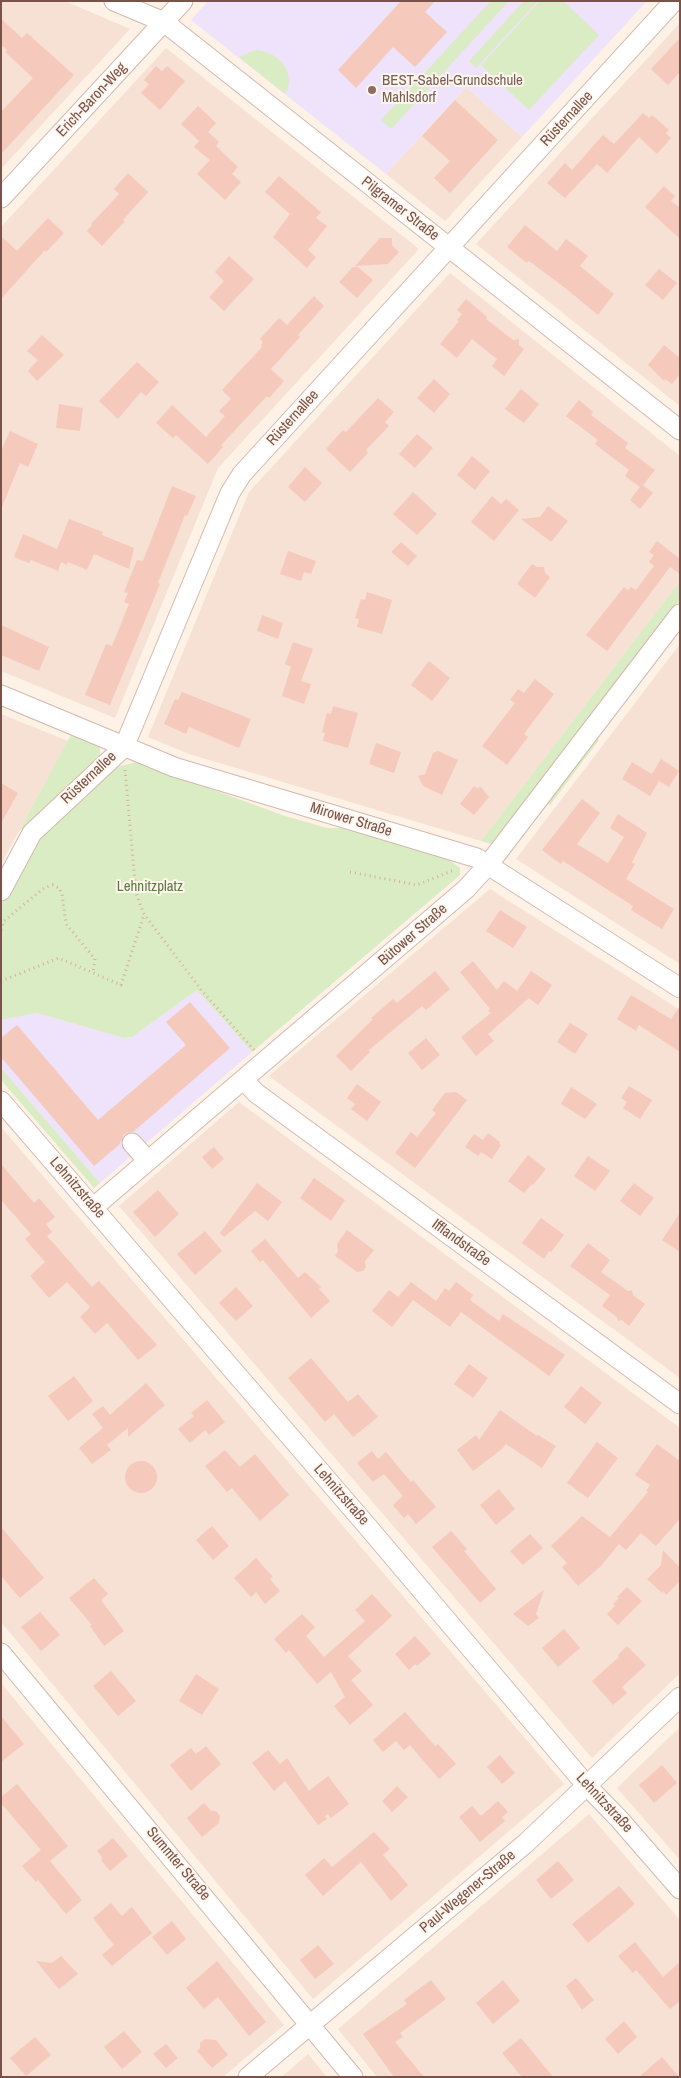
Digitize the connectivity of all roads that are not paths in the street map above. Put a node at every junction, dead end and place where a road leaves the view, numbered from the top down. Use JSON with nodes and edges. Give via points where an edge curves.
{"nodes":[{"id":1,"x":114,"y":1,"type":"edge"},
{"id":2,"x":183,"y":1,"type":"edge"},
{"id":3,"x":674,"y":1,"type":"edge"},
{"id":4,"x":164,"y":22,"type":"junction"},
{"id":5,"x":1,"y":198,"type":"edge"},
{"id":6,"x":448,"y":248,"type":"junction"},
{"id":7,"x":680,"y":430,"type":"edge"},
{"id":8,"x":680,"y":614,"type":"edge"},
{"id":9,"x":1,"y":695,"type":"edge"},
{"id":10,"x":124,"y":747,"type":"junction"},
{"id":11,"x":488,"y":866,"type":"junction"},
{"id":12,"x":1,"y":891,"type":"edge"},
{"id":13,"x":680,"y":988,"type":"edge"},
{"id":14,"x":244,"y":1080,"type":"junction"},
{"id":15,"x":1,"y":1101,"type":"edge"},
{"id":16,"x":132,"y":1142,"type":"dead end"},
{"id":17,"x":148,"y":1161,"type":"junction"},
{"id":18,"x":94,"y":1207,"type":"junction"},
{"id":19,"x":680,"y":1404,"type":"edge"},
{"id":20,"x":1,"y":1653,"type":"edge"},
{"id":21,"x":680,"y":1697,"type":"edge"},
{"id":22,"x":587,"y":1786,"type":"junction"},
{"id":23,"x":680,"y":1889,"type":"edge"},
{"id":24,"x":310,"y":2025,"type":"junction"},
{"id":25,"x":248,"y":2077,"type":"edge"},
{"id":26,"x":353,"y":2077,"type":"edge"}],
"edges":[{"from":1,"to":4,"type":"street","name":"Pilgramer Straße"},
{"from":2,"to":4,"type":"street","name":"Erich-Baron-Weg"},
{"from":3,"to":6,"type":"street","name":"Rüsternallee"},
{"from":4,"to":5,"type":"street","name":"Erich-Baron-Weg"},
{"from":4,"to":6,"type":"street","name":"Pilgramer Straße"},
{"from":6,"to":7,"type":"street","name":"Pilgramer Straße"},
{"from":6,"to":10,"type":"street","name":"Rüsternallee","via":[[242,474],[230,493]]},
{"from":8,"to":11,"type":"street","name":"Bütower Straße"},
{"from":9,"to":10,"type":"street","name":"Mirower Straße"},
{"from":10,"to":11,"type":"street","name":"Mirower Straße","via":[[174,768],[462,853]]},
{"from":10,"to":12,"type":"street","name":"Rüsternallee","via":[[32,833]]},
{"from":11,"to":13,"type":"street","name":"Mirower Straße"},
{"from":11,"to":14,"type":"street","name":"Bütower Straße","via":[[466,889]]},
{"from":14,"to":17,"type":"street","name":"Bütower Straße"},
{"from":14,"to":19,"type":"street","name":"Ifflandstraße","via":[[256,1093]]},
{"from":15,"to":18,"type":"street","name":"Lehnitzstraße"},
{"from":16,"to":17,"type":"street"},
{"from":17,"to":18,"type":"street","name":"Bütower Straße"},
{"from":18,"to":22,"type":"street","name":"Lehnitzstraße"},
{"from":20,"to":24,"type":"street","name":"Summter Straße"},
{"from":21,"to":22,"type":"street","name":"Paul-Wegener-Straße"},
{"from":22,"to":23,"type":"street","name":"Lehnitzstraße"},
{"from":22,"to":24,"type":"street","name":"Paul-Wegener-Straße","via":[[526,1843]]},
{"from":24,"to":25,"type":"street","name":"Paul-Wegener-Straße"},
{"from":24,"to":26,"type":"street","name":"Summter Straße"}]}
